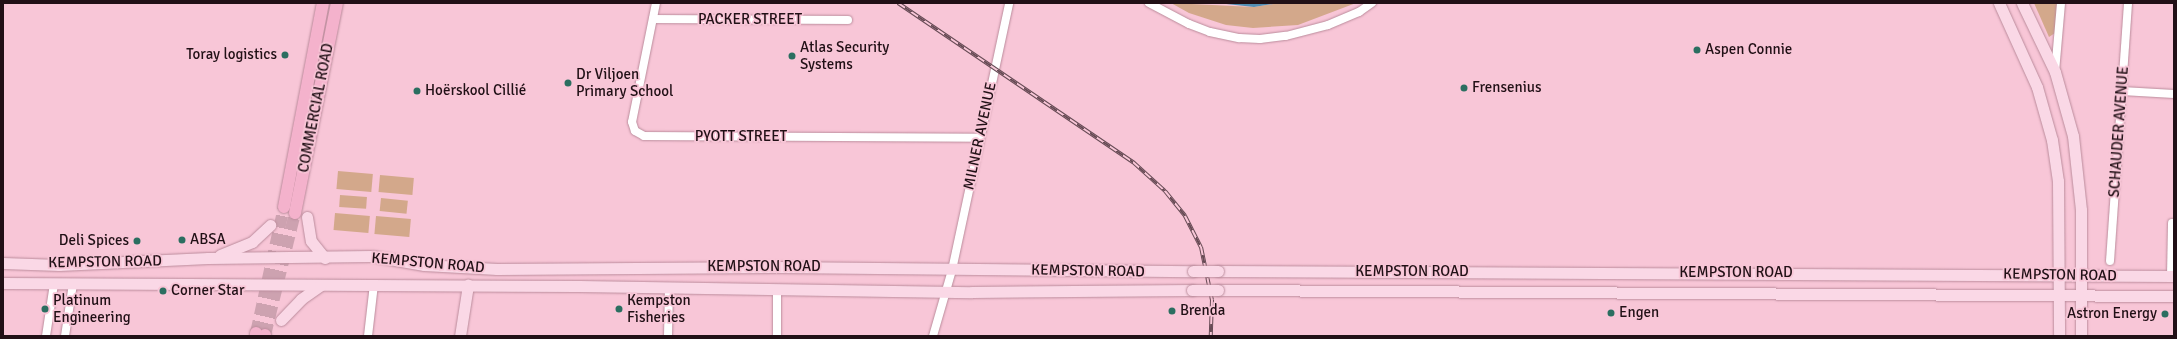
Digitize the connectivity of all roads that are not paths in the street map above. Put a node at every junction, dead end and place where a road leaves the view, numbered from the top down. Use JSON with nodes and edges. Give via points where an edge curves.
{"nodes":[{"id":1,"x":323,"y":3,"type":"edge"},
{"id":2,"x":337,"y":3,"type":"edge"},
{"id":3,"x":656,"y":3,"type":"edge"},
{"id":4,"x":1009,"y":3,"type":"edge"},
{"id":5,"x":1150,"y":3,"type":"edge"},
{"id":6,"x":1372,"y":3,"type":"edge"},
{"id":7,"x":1999,"y":3,"type":"edge"},
{"id":8,"x":2022,"y":3,"type":"edge"},
{"id":9,"x":2061,"y":3,"type":"edge"},
{"id":10,"x":2128,"y":3,"type":"edge"},
{"id":11,"x":653,"y":19,"type":"junction"},
{"id":12,"x":848,"y":20,"type":"dead end"},
{"id":13,"x":2055,"y":72,"type":"junction"},
{"id":14,"x":2122,"y":91,"type":"junction"},
{"id":15,"x":2174,"y":94,"type":"edge"},
{"id":16,"x":979,"y":138,"type":"junction"},
{"id":17,"x":2081,"y":210,"type":"junction"},
{"id":18,"x":307,"y":216,"type":"dead end"},
{"id":19,"x":2172,"y":223,"type":"dead end"},
{"id":20,"x":270,"y":225,"type":"dead end"},
{"id":21,"x":208,"y":258,"type":"junction"},
{"id":22,"x":325,"y":258,"type":"junction"},
{"id":23,"x":2110,"y":261,"type":"dead end"},
{"id":24,"x":3,"y":263,"type":"edge"},
{"id":25,"x":952,"y":270,"type":"junction"},
{"id":26,"x":2059,"y":275,"type":"junction"},
{"id":27,"x":2081,"y":275,"type":"junction"},
{"id":28,"x":2102,"y":275,"type":"junction"},
{"id":29,"x":2172,"y":276,"type":"edge"},
{"id":30,"x":3,"y":284,"type":"edge"},
{"id":31,"x":54,"y":284,"type":"junction"},
{"id":32,"x":73,"y":284,"type":"junction"},
{"id":33,"x":374,"y":284,"type":"junction"},
{"id":34,"x":321,"y":285,"type":"junction"},
{"id":35,"x":468,"y":285,"type":"junction"},
{"id":36,"x":669,"y":288,"type":"junction"},
{"id":37,"x":777,"y":289,"type":"junction"},
{"id":38,"x":946,"y":291,"type":"junction"},
{"id":39,"x":2082,"y":294,"type":"junction"},
{"id":40,"x":2059,"y":295,"type":"junction"},
{"id":41,"x":2174,"y":296,"type":"edge"},
{"id":42,"x":282,"y":320,"type":"dead end"},
{"id":43,"x":46,"y":336,"type":"edge"},
{"id":44,"x":65,"y":336,"type":"edge"},
{"id":45,"x":368,"y":336,"type":"edge"},
{"id":46,"x":460,"y":336,"type":"edge"},
{"id":47,"x":668,"y":336,"type":"edge"},
{"id":48,"x":777,"y":336,"type":"edge"},
{"id":49,"x":933,"y":336,"type":"edge"},
{"id":50,"x":2059,"y":336,"type":"edge"},
{"id":51,"x":2081,"y":336,"type":"edge"}],
"edges":[{"from":1,"to":2,"type":"main road","name":"COMMERCIAL ROAD","via":[[290,210]]},
{"from":3,"to":11,"type":"street","name":"PYOTT STREET"},
{"from":4,"to":16,"type":"street","name":"MILNER AVENUE"},
{"from":5,"to":6,"type":"street","via":[[1176,18],[1210,32],[1260,39],[1286,36],[1328,25],[1359,12]]},
{"from":7,"to":26,"type":"main road","via":[[2037,87],[2052,140],[2058,181]]},
{"from":8,"to":13,"type":"main road"},
{"from":9,"to":13,"type":"street"},
{"from":10,"to":14,"type":"street","name":"SCHAUDER AVENUE"},
{"from":11,"to":12,"type":"street","name":"PACKER STREET"},
{"from":11,"to":16,"type":"street","name":"PYOTT STREET","via":[[632,122],[635,131],[644,136]]},
{"from":13,"to":17,"type":"main road","via":[[2073,136]]},
{"from":14,"to":15,"type":"street"},
{"from":14,"to":23,"type":"street","name":"SCHAUDER AVENUE"},
{"from":16,"to":25,"type":"street","name":"MILNER AVENUE"},
{"from":17,"to":27,"type":"main road"},
{"from":17,"to":28,"type":"main road","via":[[2087,221],[2088,262],[2092,271]]},
{"from":18,"to":22,"type":"main road","via":[[311,242]]},
{"from":19,"to":29,"type":"street"},
{"from":20,"to":21,"type":"main road","via":[[241,248]]},
{"from":21,"to":22,"type":"main road","name":"KEMPSTON ROAD"},
{"from":21,"to":24,"type":"main road","name":"KEMPSTON ROAD","via":[[123,263]]},
{"from":22,"to":25,"type":"main road","name":"KEMPSTON ROAD","via":[[372,256],[424,265],[497,269],[777,267]]},
{"from":25,"to":26,"type":"main road","name":"KEMPSTON ROAD","bridge":true},
{"from":25,"to":38,"type":"street","name":"MILNER AVENUE"},
{"from":26,"to":27,"type":"main road","name":"KEMPSTON ROAD"},
{"from":26,"to":40,"type":"main road"},
{"from":27,"to":28,"type":"main road","name":"KEMPSTON ROAD"},
{"from":27,"to":39,"type":"main road"},
{"from":28,"to":29,"type":"main road","name":"KEMPSTON ROAD"},
{"from":30,"to":31,"type":"main road","name":"KEMPSTON ROAD"},
{"from":31,"to":32,"type":"main road","name":"KEMPSTON ROAD"},
{"from":31,"to":43,"type":"street"},
{"from":32,"to":34,"type":"main road","name":"KEMPSTON ROAD"},
{"from":32,"to":44,"type":"street"},
{"from":33,"to":34,"type":"main road","name":"KEMPSTON ROAD"},
{"from":33,"to":35,"type":"main road","name":"KEMPSTON ROAD"},
{"from":33,"to":45,"type":"street"},
{"from":34,"to":42,"type":"main road","via":[[301,299]]},
{"from":35,"to":36,"type":"main road","name":"KEMPSTON ROAD"},
{"from":35,"to":46,"type":"main road"},
{"from":36,"to":37,"type":"main road","name":"KEMPSTON ROAD"},
{"from":36,"to":47,"type":"street"},
{"from":37,"to":38,"type":"main road","name":"KEMPSTON ROAD"},
{"from":37,"to":48,"type":"street"},
{"from":38,"to":40,"type":"main road","name":"KEMPSTON ROAD","bridge":true},
{"from":38,"to":49,"type":"street","name":"MILNER AVENUE"},
{"from":39,"to":40,"type":"main road","name":"KEMPSTON ROAD"},
{"from":39,"to":41,"type":"main road","name":"KEMPSTON ROAD"},
{"from":39,"to":51,"type":"main road"},
{"from":40,"to":50,"type":"main road"}]}
